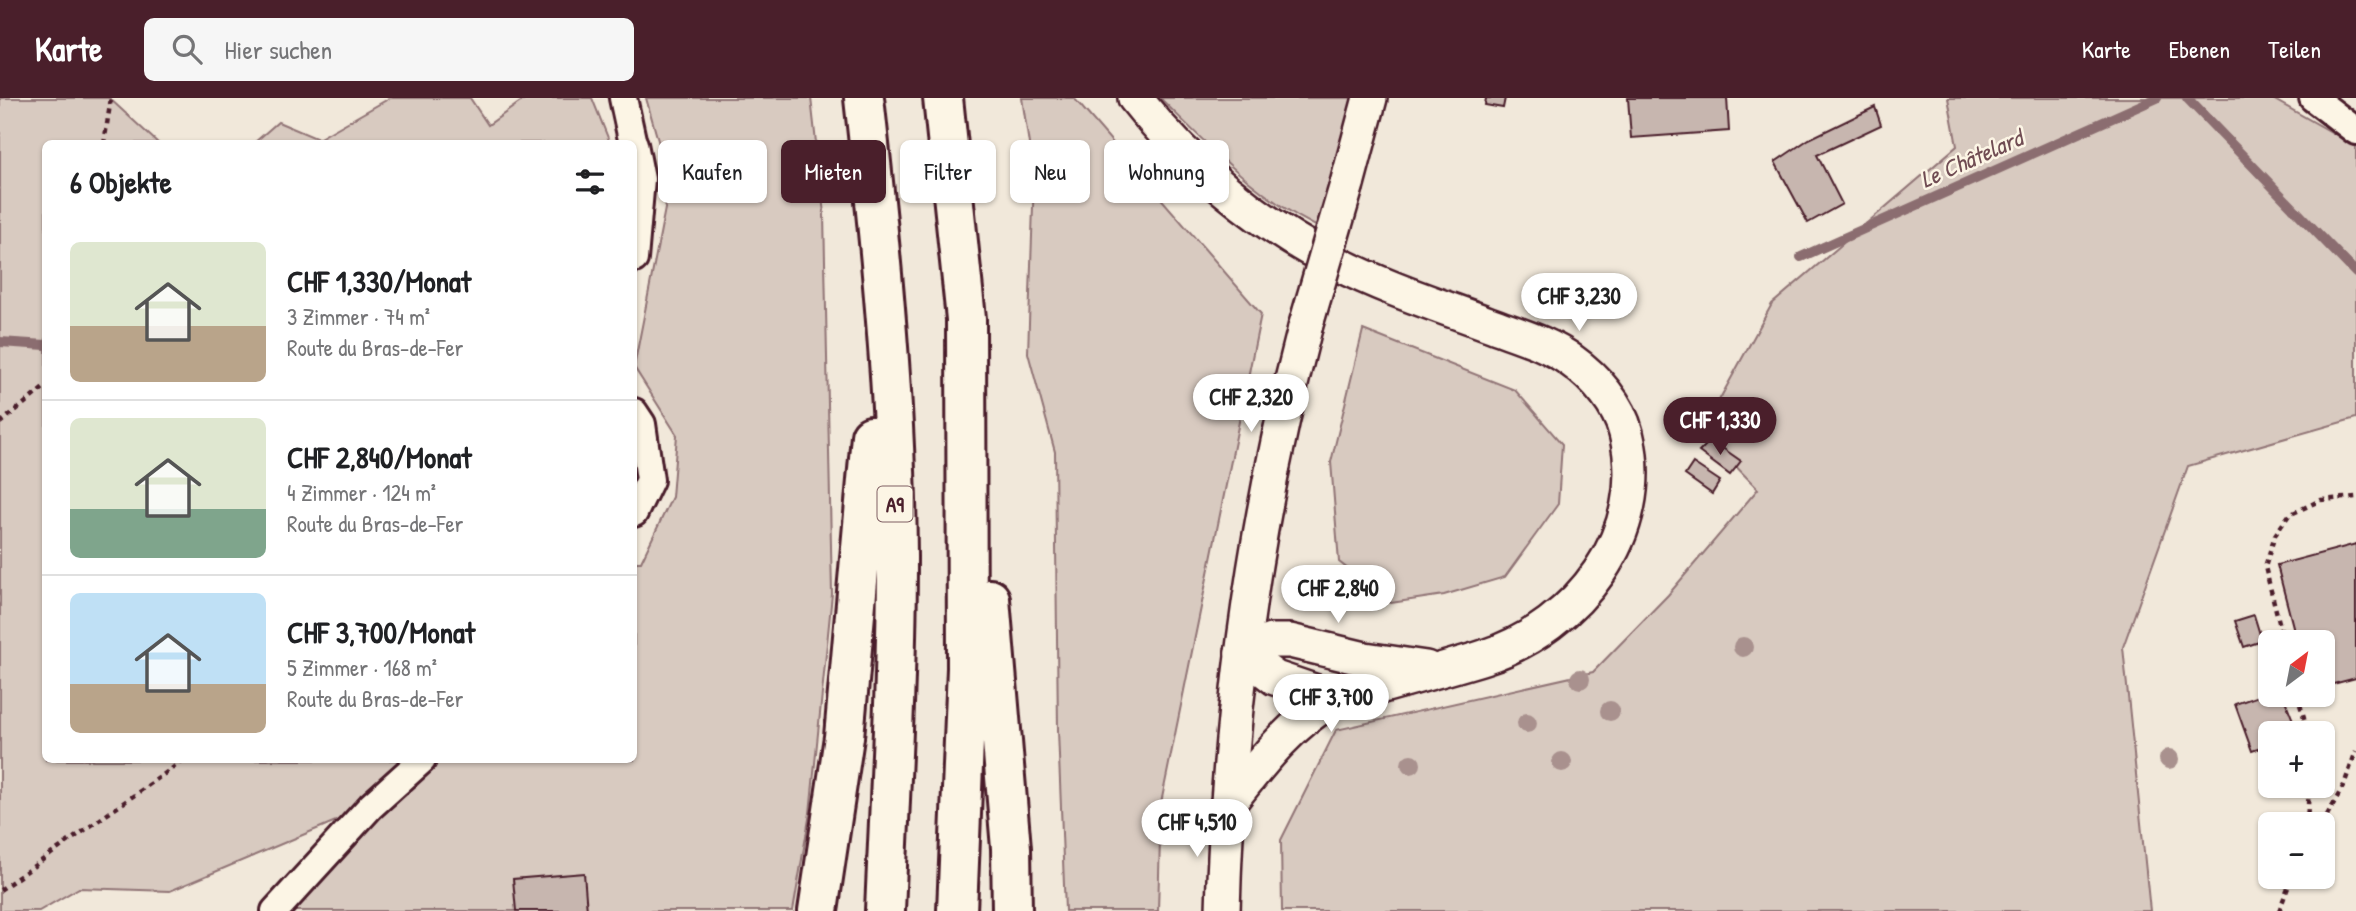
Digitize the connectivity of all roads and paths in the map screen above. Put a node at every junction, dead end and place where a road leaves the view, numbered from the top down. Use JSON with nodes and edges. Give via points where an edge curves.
{"nodes":[{"id":1,"x":111,"y":98,"type":"edge"},
{"id":2,"x":623,"y":98,"type":"edge"},
{"id":3,"x":864,"y":98,"type":"edge"},
{"id":4,"x":943,"y":98,"type":"edge"},
{"id":5,"x":1135,"y":98,"type":"edge"},
{"id":6,"x":1370,"y":98,"type":"edge"},
{"id":7,"x":2313,"y":98,"type":"edge"},
{"id":8,"x":2356,"y":131,"type":"edge"},
{"id":9,"x":105,"y":140,"type":"edge"},
{"id":10,"x":632,"y":140,"type":"edge"},
{"id":11,"x":637,"y":161,"type":"edge"},
{"id":12,"x":637,"y":224,"type":"edge"},
{"id":13,"x":883,"y":270,"type":"junction"},
{"id":14,"x":966,"y":320,"type":"junction"},
{"id":15,"x":42,"y":389,"type":"edge"},
{"id":16,"x":637,"y":416,"type":"edge"},
{"id":17,"x":0,"y":423,"type":"edge"},
{"id":18,"x":2356,"y":497,"type":"edge"},
{"id":19,"x":637,"y":507,"type":"edge"},
{"id":20,"x":2281,"y":630,"type":"edge"},
{"id":21,"x":1242,"y":653,"type":"junction"},
{"id":22,"x":1443,"y":670,"type":"junction"},
{"id":23,"x":1334,"y":698,"type":"junction"},
{"id":24,"x":2356,"y":751,"type":"edge"},
{"id":25,"x":180,"y":763,"type":"edge"},
{"id":26,"x":419,"y":763,"type":"edge"},
{"id":27,"x":1225,"y":808,"type":"junction"},
{"id":28,"x":2329,"y":812,"type":"edge"},
{"id":29,"x":2287,"y":889,"type":"edge"},
{"id":30,"x":0,"y":890,"type":"edge"},
{"id":31,"x":275,"y":911,"type":"edge"},
{"id":32,"x":818,"y":911,"type":"edge"},
{"id":33,"x":885,"y":911,"type":"edge"},
{"id":34,"x":957,"y":911,"type":"edge"},
{"id":35,"x":1012,"y":911,"type":"edge"},
{"id":36,"x":1223,"y":911,"type":"edge"},
{"id":37,"x":2279,"y":911,"type":"edge"}],
"edges":[{"from":1,"to":9,"type":"path"},
{"from":2,"to":10,"type":"street"},
{"from":3,"to":13,"type":"highway","number":"A9"},
{"from":4,"to":14,"type":"highway"},
{"from":5,"to":22,"type":"street","via":[[1178,147],[1266,220],[1356,272],[1545,345],[1590,377],[1618,411],[1630,451],[1631,489],[1625,525],[1602,569],[1556,618],[1516,644]]},
{"from":6,"to":21,"type":"street","bridge":true,"via":[[1276,446]]},
{"from":7,"to":8,"type":"street"},
{"from":11,"to":12,"type":"street","via":[[641,178]]},
{"from":13,"to":32,"type":"highway","via":[[845,737]]},
{"from":13,"to":33,"type":"highway","number":"A9","via":[[897,556]]},
{"from":14,"to":34,"type":"highway","via":[[967,668]]},
{"from":14,"to":35,"type":"highway","via":[[1011,848]]},
{"from":15,"to":17,"type":"path"},
{"from":16,"to":19,"type":"street","via":[[650,480]]},
{"from":18,"to":20,"type":"path","via":[[2321,499],[2289,516],[2275,536],[2264,567]]},
{"from":21,"to":22,"type":"street","via":[[1271,641],[1290,641],[1365,659]]},
{"from":21,"to":23,"type":"street","via":[[1275,678]]},
{"from":21,"to":27,"type":"street"},
{"from":22,"to":23,"type":"street"},
{"from":23,"to":27,"type":"street","via":[[1277,744]]},
{"from":24,"to":28,"type":"path"},
{"from":25,"to":30,"type":"path"},
{"from":26,"to":31,"type":"street","via":[[371,806]]},
{"from":27,"to":36,"type":"street"},
{"from":29,"to":37,"type":"path"}]}
